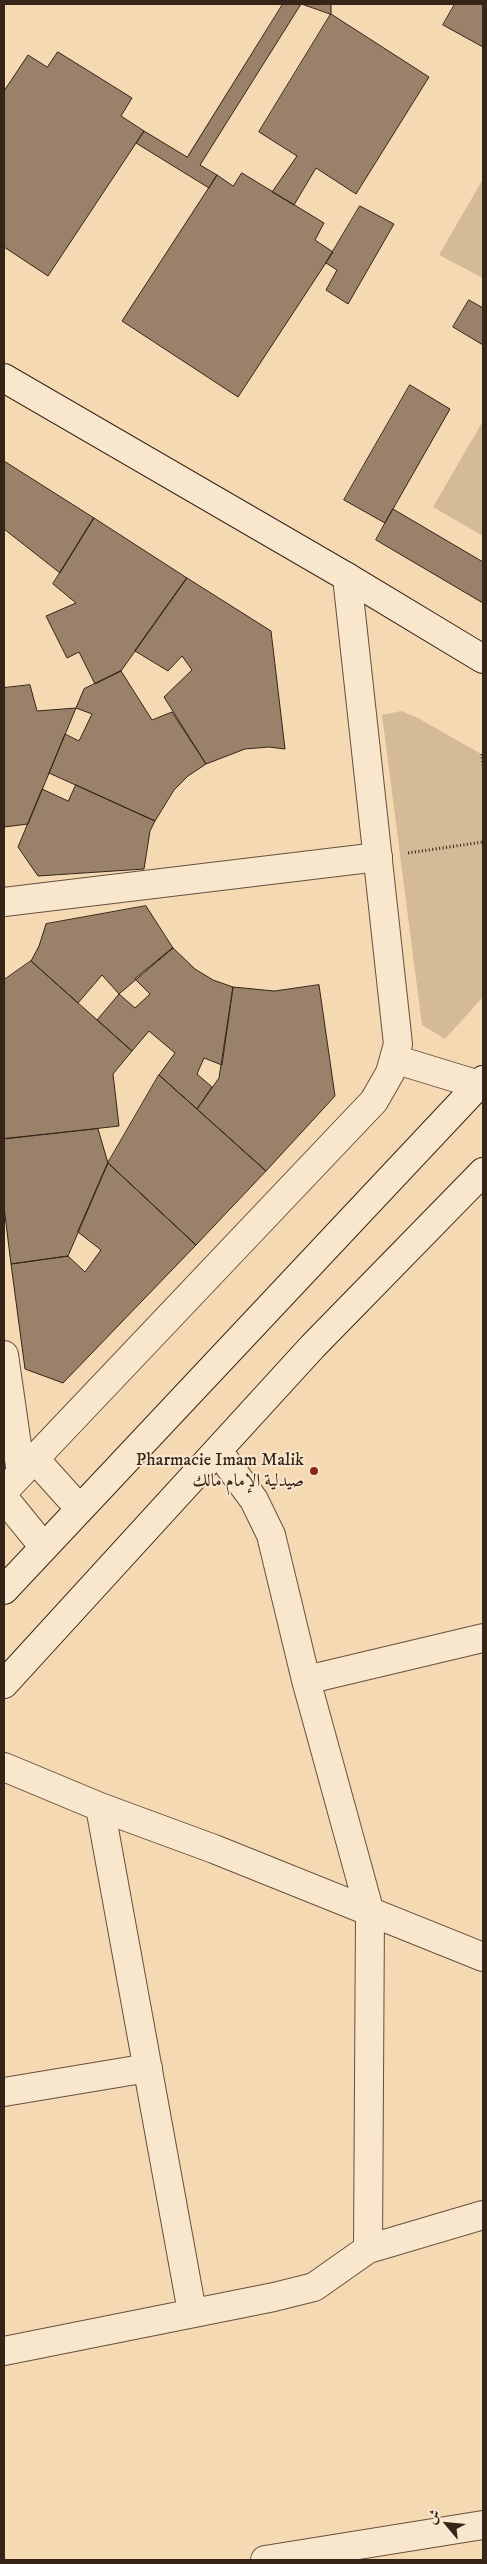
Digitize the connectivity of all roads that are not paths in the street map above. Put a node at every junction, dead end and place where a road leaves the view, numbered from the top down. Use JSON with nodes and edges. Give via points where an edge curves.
{"nodes":[{"id":1,"x":4,"y":378,"type":"edge"},
{"id":2,"x":347,"y":577,"type":"junction"},
{"id":3,"x":483,"y":659,"type":"edge"},
{"id":4,"x":378,"y":857,"type":"junction"},
{"id":5,"x":4,"y":902,"type":"edge"},
{"id":6,"x":394,"y":1059,"type":"junction"},
{"id":7,"x":481,"y":1082,"type":"edge"},
{"id":8,"x":481,"y":1178,"type":"edge"},
{"id":9,"x":4,"y":1355,"type":"edge"},
{"id":10,"x":218,"y":1451,"type":"junction"},
{"id":11,"x":20,"y":1474,"type":"edge"},
{"id":12,"x":4,"y":1498,"type":"edge"},
{"id":13,"x":79,"y":1508,"type":"junction"},
{"id":14,"x":43,"y":1546,"type":"junction"},
{"id":15,"x":4,"y":1590,"type":"edge"},
{"id":16,"x":483,"y":1638,"type":"edge"},
{"id":17,"x":306,"y":1680,"type":"junction"},
{"id":18,"x":4,"y":1684,"type":"edge"},
{"id":19,"x":4,"y":1767,"type":"edge"},
{"id":20,"x":100,"y":1808,"type":"junction"},
{"id":21,"x":370,"y":1914,"type":"junction"},
{"id":22,"x":483,"y":1957,"type":"edge"},
{"id":23,"x":148,"y":2068,"type":"junction"},
{"id":24,"x":4,"y":2092,"type":"edge"},
{"id":25,"x":483,"y":2215,"type":"edge"},
{"id":26,"x":368,"y":2249,"type":"junction"},
{"id":27,"x":192,"y":2312,"type":"junction"},
{"id":28,"x":4,"y":2351,"type":"edge"},
{"id":29,"x":483,"y":2525,"type":"edge"},
{"id":30,"x":264,"y":2560,"type":"edge"}],
"edges":[{"from":1,"to":2,"type":"street"},
{"from":2,"to":3,"type":"street"},
{"from":2,"to":4,"type":"street"},
{"from":4,"to":5,"type":"street"},
{"from":4,"to":6,"type":"street","via":[[398,1044]]},
{"from":6,"to":7,"type":"street"},
{"from":6,"to":11,"type":"street","via":[[374,1101]]},
{"from":7,"to":13,"type":"street"},
{"from":8,"to":10,"type":"street","via":[[320,1340]]},
{"from":9,"to":11,"type":"street"},
{"from":10,"to":17,"type":"street","via":[[254,1500],[271,1535]]},
{"from":10,"to":18,"type":"street"},
{"from":11,"to":13,"type":"street"},
{"from":12,"to":14,"type":"street"},
{"from":13,"to":14,"type":"street"},
{"from":14,"to":15,"type":"street"},
{"from":16,"to":17,"type":"street"},
{"from":17,"to":21,"type":"street"},
{"from":19,"to":20,"type":"street"},
{"from":20,"to":21,"type":"street","via":[[214,1849]]},
{"from":20,"to":23,"type":"street"},
{"from":21,"to":22,"type":"street"},
{"from":21,"to":26,"type":"street"},
{"from":23,"to":24,"type":"street"},
{"from":23,"to":27,"type":"street"},
{"from":25,"to":26,"type":"street"},
{"from":26,"to":27,"type":"street","via":[[314,2286]]},
{"from":27,"to":28,"type":"street"},
{"from":29,"to":30,"type":"street"}]}
